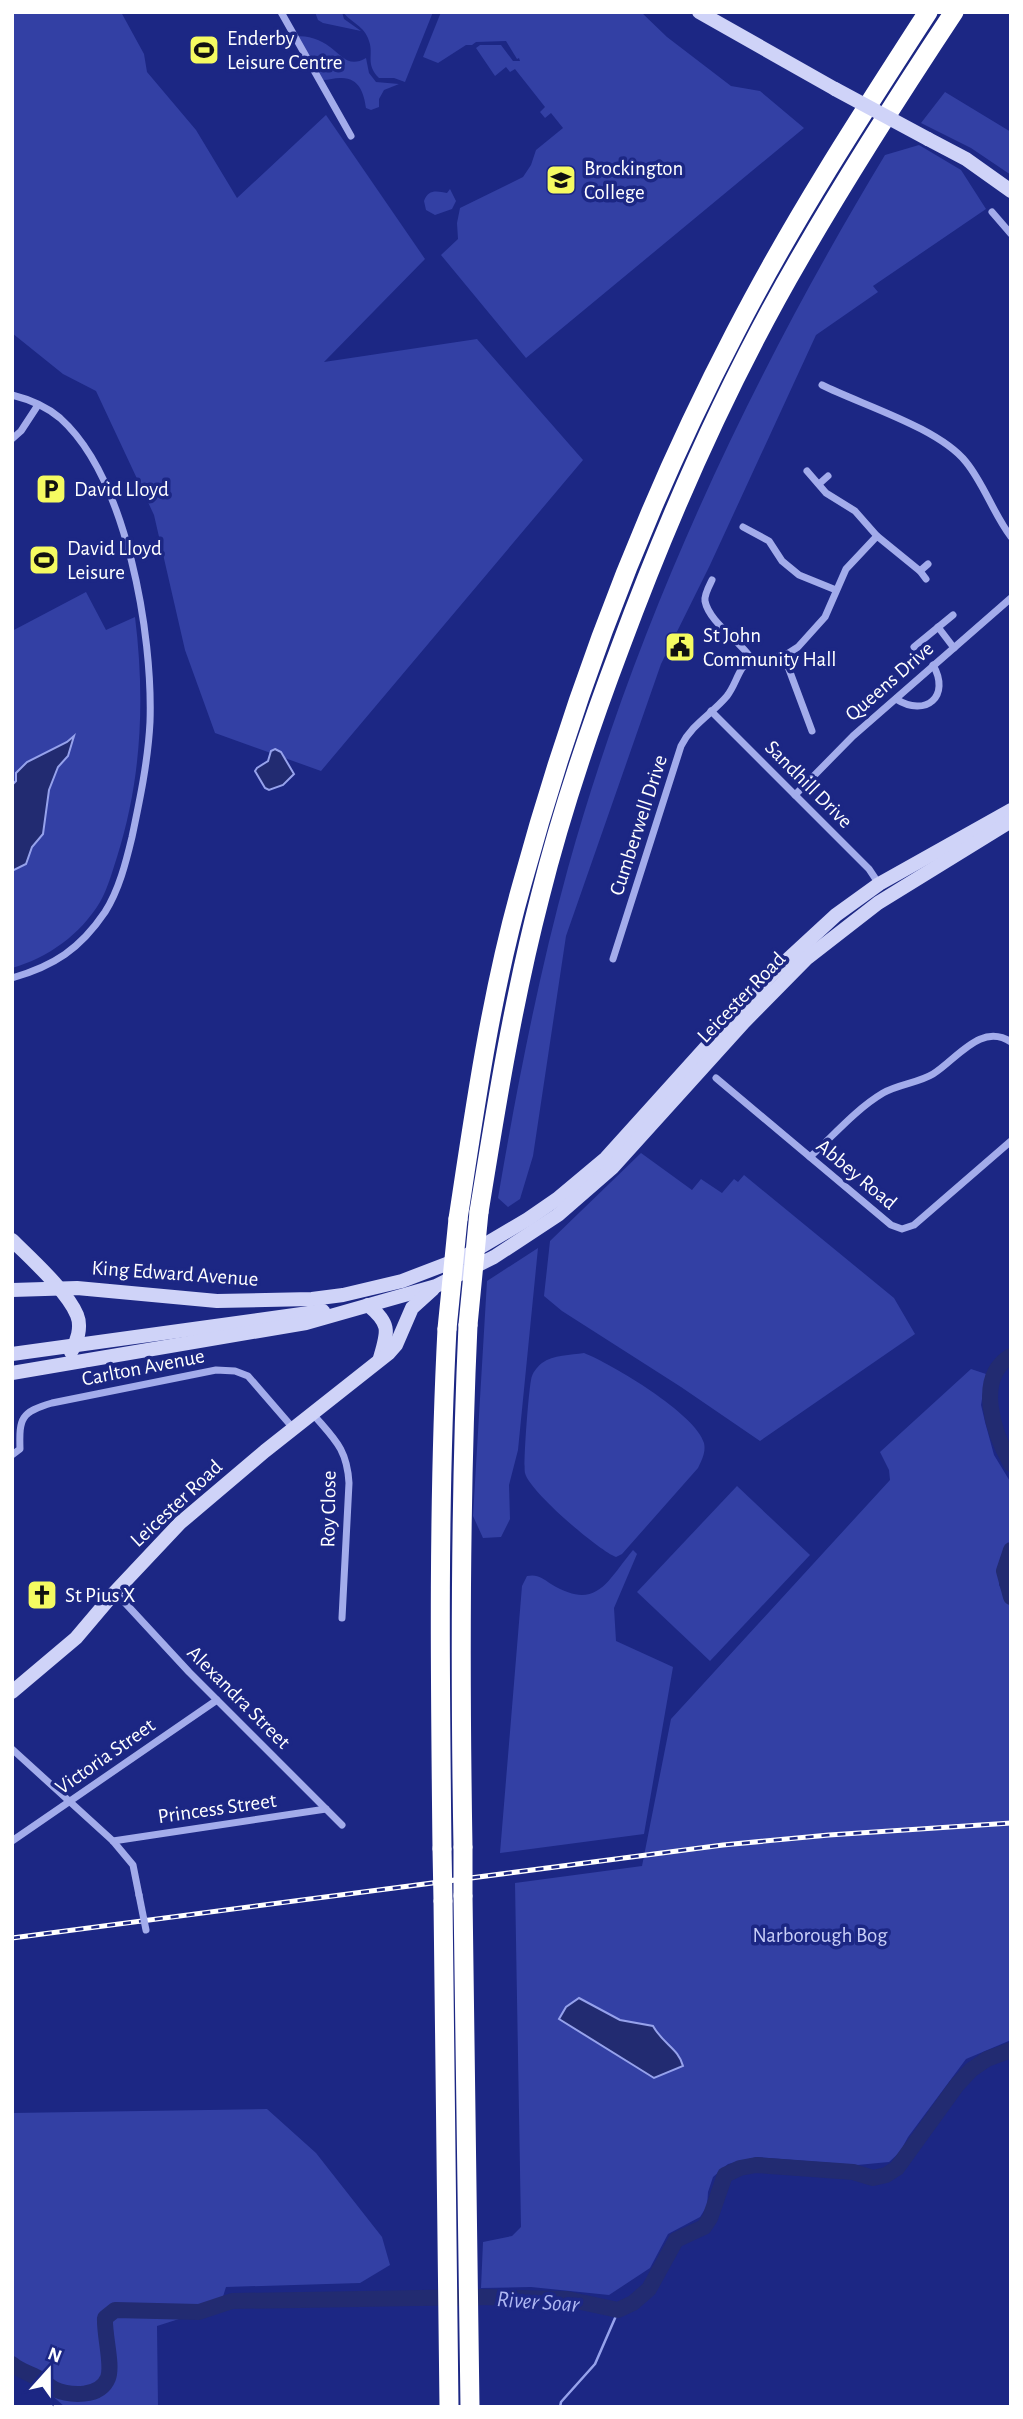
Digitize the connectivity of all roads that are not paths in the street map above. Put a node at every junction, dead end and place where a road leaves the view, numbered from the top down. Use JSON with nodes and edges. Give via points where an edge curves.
{"nodes":[{"id":1,"x":281,"y":12,"type":"edge"},
{"id":2,"x":699,"y":12,"type":"edge"},
{"id":3,"x":928,"y":12,"type":"edge"},
{"id":4,"x":954,"y":12,"type":"edge"},
{"id":5,"x":351,"y":136,"type":"dead end"},
{"id":6,"x":1011,"y":191,"type":"edge"},
{"id":7,"x":992,"y":212,"type":"dead end"},
{"id":8,"x":1011,"y":234,"type":"edge"},
{"id":9,"x":822,"y":385,"type":"dead end"},
{"id":10,"x":12,"y":395,"type":"edge"},
{"id":11,"x":38,"y":405,"type":"junction"},
{"id":12,"x":12,"y":439,"type":"edge"},
{"id":13,"x":807,"y":471,"type":"dead end"},
{"id":14,"x":828,"y":476,"type":"dead end"},
{"id":15,"x":819,"y":484,"type":"junction"},
{"id":16,"x":743,"y":527,"type":"dead end"},
{"id":17,"x":877,"y":536,"type":"junction"},
{"id":18,"x":1011,"y":537,"type":"edge"},
{"id":19,"x":782,"y":561,"type":"junction"},
{"id":20,"x":928,"y":564,"type":"dead end"},
{"id":21,"x":775,"y":568,"type":"dead end"},
{"id":22,"x":920,"y":572,"type":"junction"},
{"id":23,"x":926,"y":579,"type":"dead end"},
{"id":24,"x":712,"y":580,"type":"dead end"},
{"id":25,"x":836,"y":590,"type":"junction"},
{"id":26,"x":1011,"y":598,"type":"edge"},
{"id":27,"x":953,"y":615,"type":"dead end"},
{"id":28,"x":938,"y":627,"type":"junction"},
{"id":29,"x":914,"y":647,"type":"dead end"},
{"id":30,"x":954,"y":648,"type":"junction"},
{"id":31,"x":784,"y":656,"type":"junction"},
{"id":32,"x":751,"y":658,"type":"junction"},
{"id":33,"x":933,"y":665,"type":"junction"},
{"id":34,"x":895,"y":699,"type":"junction"},
{"id":35,"x":711,"y":711,"type":"junction"},
{"id":36,"x":812,"y":731,"type":"dead end"},
{"id":37,"x":794,"y":795,"type":"junction"},
{"id":38,"x":1010,"y":820,"type":"edge"},
{"id":39,"x":879,"y":884,"type":"junction"},
{"id":40,"x":613,"y":959,"type":"dead end"},
{"id":41,"x":12,"y":978,"type":"edge"},
{"id":42,"x":1011,"y":1042,"type":"edge"},
{"id":43,"x":716,"y":1078,"type":"dead end"},
{"id":44,"x":1011,"y":1141,"type":"edge"},
{"id":45,"x":810,"y":1157,"type":"junction"},
{"id":46,"x":528,"y":1219,"type":"joint"},
{"id":47,"x":529,"y":1235,"type":"joint"},
{"id":48,"x":12,"y":1240,"type":"edge"},
{"id":49,"x":436,"y":1286,"type":"junction"},
{"id":50,"x":60,"y":1289,"type":"junction"},
{"id":51,"x":12,"y":1290,"type":"edge"},
{"id":52,"x":364,"y":1306,"type":"junction"},
{"id":53,"x":75,"y":1346,"type":"junction"},
{"id":54,"x":12,"y":1354,"type":"edge"},
{"id":55,"x":380,"y":1358,"type":"junction"},
{"id":56,"x":62,"y":1366,"type":"junction"},
{"id":57,"x":12,"y":1373,"type":"edge"},
{"id":58,"x":312,"y":1413,"type":"junction"},
{"id":59,"x":293,"y":1428,"type":"junction"},
{"id":60,"x":12,"y":1455,"type":"edge"},
{"id":61,"x":115,"y":1592,"type":"junction"},
{"id":62,"x":342,"y":1618,"type":"dead end"},
{"id":63,"x":12,"y":1692,"type":"edge"},
{"id":64,"x":217,"y":1700,"type":"junction"},
{"id":65,"x":12,"y":1749,"type":"edge"},
{"id":66,"x":71,"y":1802,"type":"junction"},
{"id":67,"x":326,"y":1810,"type":"junction"},
{"id":68,"x":342,"y":1825,"type":"dead end"},
{"id":69,"x":12,"y":1840,"type":"edge"},
{"id":70,"x":113,"y":1841,"type":"junction"},
{"id":71,"x":146,"y":1930,"type":"dead end"},
{"id":72,"x":449,"y":2407,"type":"edge"},
{"id":73,"x":470,"y":2407,"type":"edge"}],
"edges":[{"from":1,"to":5,"type":"street"},
{"from":2,"to":6,"type":"main road","bridge":true,"via":[[967,159]]},
{"from":3,"to":72,"type":"highway","bridge":true,"via":[[808,202],[735,332],[663,482],[605,626],[550,787],[521,886],[486,1050],[458,1219],[441,1451]]},
{"from":4,"to":73,"type":"highway","bridge":true,"via":[[799,258],[720,408],[657,548],[583,751],[540,896],[517,997],[480,1212],[468,1325],[462,1453]]},
{"from":7,"to":8,"type":"street"},
{"from":9,"to":18,"type":"street","via":[[929,433],[953,449],[966,462]]},
{"from":10,"to":11,"type":"street"},
{"from":11,"to":12,"type":"street"},
{"from":11,"to":41,"type":"street","via":[[59,417],[83,444],[115,510],[140,593],[150,722],[141,802],[127,858],[106,910],[61,958],[41,970]]},
{"from":13,"to":15,"type":"street"},
{"from":14,"to":15,"type":"street"},
{"from":15,"to":17,"type":"street","via":[[855,511]]},
{"from":16,"to":19,"type":"street","via":[[769,541]]},
{"from":17,"to":22,"type":"street"},
{"from":17,"to":25,"type":"street","via":[[846,569]]},
{"from":19,"to":21,"type":"street"},
{"from":19,"to":25,"type":"street","via":[[799,575]]},
{"from":20,"to":22,"type":"street"},
{"from":22,"to":23,"type":"street"},
{"from":24,"to":32,"type":"street","via":[[705,603]]},
{"from":25,"to":31,"type":"street","via":[[825,617]]},
{"from":26,"to":30,"type":"street","name":"Queens Drive"},
{"from":27,"to":28,"type":"street"},
{"from":28,"to":29,"type":"street"},
{"from":28,"to":30,"type":"street"},
{"from":30,"to":33,"type":"street","name":"Queens Drive"},
{"from":31,"to":32,"type":"street"},
{"from":31,"to":36,"type":"street"},
{"from":32,"to":35,"type":"street","name":"Cumberwell Drive","via":[[738,671],[729,693]]},
{"from":33,"to":34,"type":"street","name":"Queens Drive"},
{"from":33,"to":34,"type":"street","via":[[940,682],[933,701],[917,707]]},
{"from":34,"to":37,"type":"street","name":"Queens Drive"},
{"from":35,"to":37,"type":"street","name":"Sandhill Drive"},
{"from":35,"to":40,"type":"street","name":"Cumberwell Drive","via":[[688,732],[681,746]]},
{"from":37,"to":39,"type":"street","name":"Sandhill Drive"},
{"from":38,"to":39,"type":"main road","name":"Leicester Road"},
{"from":38,"to":47,"type":"main road","name":"Leicester Road","via":[[878,903],[806,959],[612,1168]]},
{"from":39,"to":46,"type":"main road","name":"Leicester Road","via":[[814,934],[772,974],[606,1158]]},
{"from":42,"to":45,"type":"street","via":[[992,1035],[976,1040],[927,1077],[892,1088]]},
{"from":43,"to":45,"type":"street","name":"Abbey Road"},
{"from":44,"to":45,"type":"street","name":"Abbey Road","via":[[914,1225],[902,1230]]},
{"from":46,"to":50,"type":"main road","name":"King Edward Avenue","via":[[439,1269],[343,1295],[217,1301]]},
{"from":47,"to":49,"type":"main road","name":"King Edward Avenue"},
{"from":48,"to":50,"type":"main road"},
{"from":49,"to":52,"type":"main road","name":"King Edward Avenue"},
{"from":49,"to":55,"type":"main road","name":"Leicester Road","via":[[412,1308],[396,1345]]},
{"from":50,"to":51,"type":"main road","name":"King Edward Avenue"},
{"from":50,"to":53,"type":"main road","via":[[77,1316]]},
{"from":52,"to":53,"type":"main road","name":"King Edward Avenue"},
{"from":52,"to":55,"type":"main road","via":[[382,1317],[385,1325],[386,1342]]},
{"from":52,"to":56,"type":"main road","name":"King Edward Avenue","via":[[306,1323]]},
{"from":53,"to":54,"type":"main road","name":"King Edward Avenue"},
{"from":53,"to":56,"type":"main road"},
{"from":55,"to":58,"type":"main road","name":"Leicester Road"},
{"from":56,"to":57,"type":"main road","name":"King Edward Avenue"},
{"from":58,"to":59,"type":"main road","name":"Leicester Road"},
{"from":58,"to":62,"type":"street","name":"Roy Close","via":[[340,1446],[348,1465]]},
{"from":59,"to":60,"type":"street","name":"Carlton Avenue","via":[[248,1376],[216,1370],[30,1409],[19,1423],[20,1449]]},
{"from":59,"to":61,"type":"main road","name":"Leicester Road","via":[[180,1523]]},
{"from":61,"to":63,"type":"main road","name":"Leicester Road","via":[[76,1638]]},
{"from":61,"to":64,"type":"street","name":"Alexandra Street"},
{"from":64,"to":66,"type":"street","name":"Victoria Street"},
{"from":64,"to":67,"type":"street","name":"Alexandra Street"},
{"from":65,"to":66,"type":"street"},
{"from":66,"to":69,"type":"street","name":"Victoria Street"},
{"from":66,"to":70,"type":"street"},
{"from":67,"to":68,"type":"street","name":"Alexandra Street"},
{"from":67,"to":70,"type":"street","name":"Princess Street"},
{"from":70,"to":71,"type":"street","bridge":true,"via":[[132,1865]]}]}
